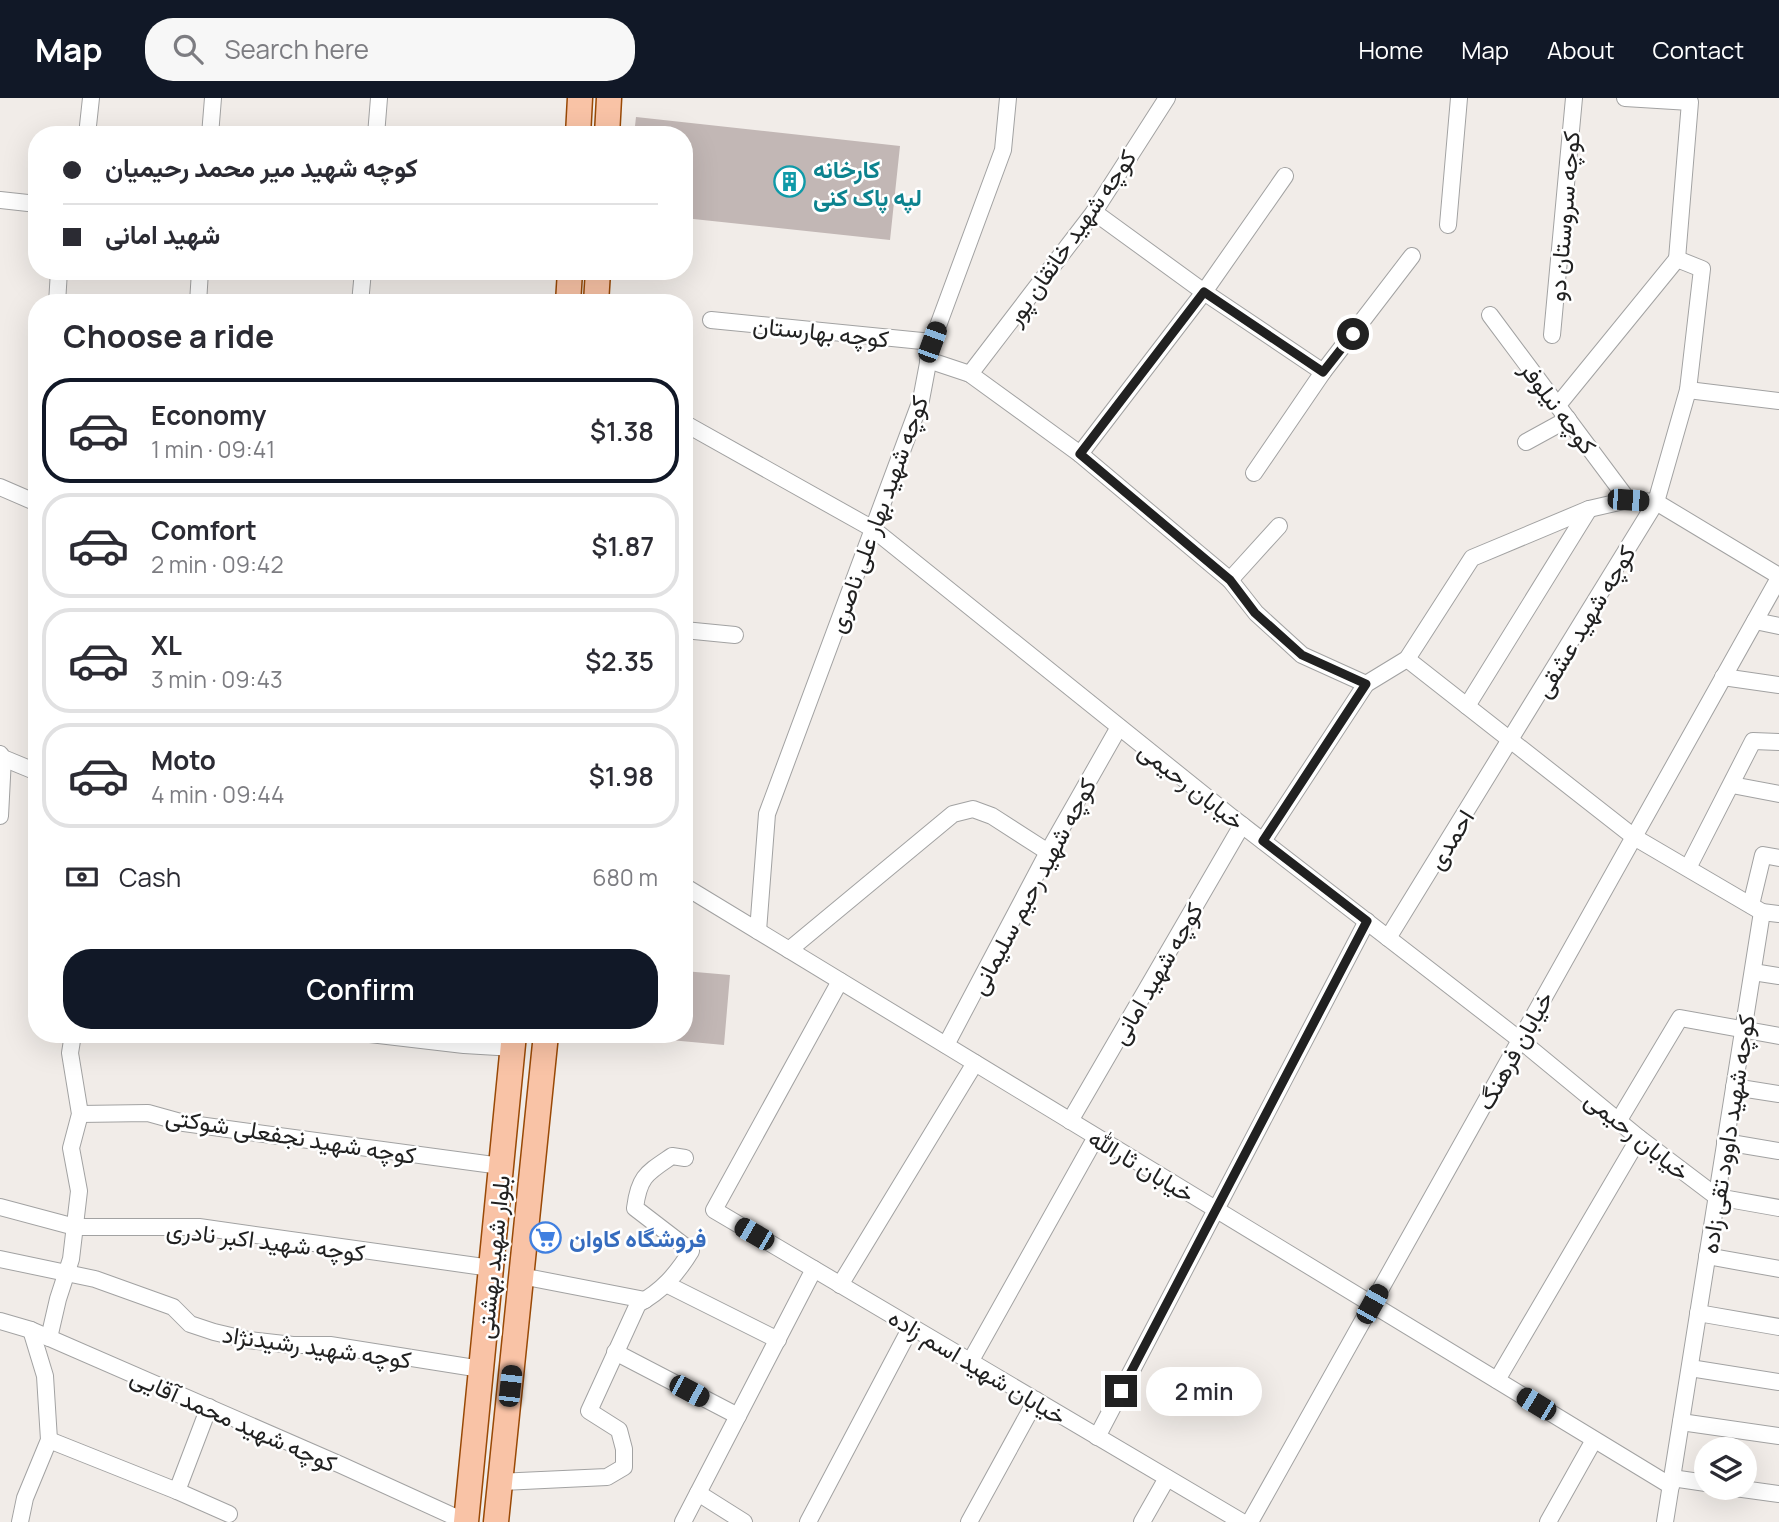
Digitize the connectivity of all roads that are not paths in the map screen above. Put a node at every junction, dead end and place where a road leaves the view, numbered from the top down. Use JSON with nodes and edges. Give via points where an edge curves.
{"nodes":[{"id":1,"x":91,"y":98,"type":"edge"},
{"id":2,"x":213,"y":98,"type":"edge"},
{"id":3,"x":379,"y":98,"type":"edge"},
{"id":4,"x":580,"y":98,"type":"edge"},
{"id":5,"x":609,"y":98,"type":"edge"},
{"id":6,"x":1008,"y":98,"type":"edge"},
{"id":7,"x":1167,"y":98,"type":"edge"},
{"id":8,"x":1459,"y":98,"type":"edge"},
{"id":9,"x":1574,"y":98,"type":"edge"},
{"id":10,"x":1625,"y":98,"type":"edge"},
{"id":11,"x":88,"y":126,"type":"edge"},
{"id":12,"x":211,"y":126,"type":"edge"},
{"id":13,"x":377,"y":126,"type":"edge"},
{"id":14,"x":578,"y":126,"type":"edge"},
{"id":15,"x":607,"y":126,"type":"edge"},
{"id":16,"x":1285,"y":176,"type":"dead end"},
{"id":17,"x":0,"y":200,"type":"edge"},
{"id":18,"x":28,"y":203,"type":"edge"},
{"id":19,"x":1094,"y":212,"type":"junction"},
{"id":20,"x":1448,"y":225,"type":"dead end"},
{"id":21,"x":1412,"y":256,"type":"dead end"},
{"id":22,"x":1677,"y":259,"type":"junction"},
{"id":23,"x":1204,"y":292,"type":"junction"},
{"id":24,"x":1490,"y":314,"type":"dead end"},
{"id":25,"x":711,"y":320,"type":"dead end"},
{"id":26,"x":1552,"y":335,"type":"dead end"},
{"id":27,"x":932,"y":342,"type":"junction"},
{"id":28,"x":928,"y":360,"type":"junction"},
{"id":29,"x":1323,"y":372,"type":"junction"},
{"id":30,"x":970,"y":374,"type":"junction"},
{"id":31,"x":1688,"y":390,"type":"junction"},
{"id":32,"x":1779,"y":401,"type":"edge"},
{"id":33,"x":1558,"y":405,"type":"junction"},
{"id":34,"x":1568,"y":419,"type":"junction"},
{"id":35,"x":693,"y":428,"type":"edge"},
{"id":36,"x":1526,"y":442,"type":"dead end"},
{"id":37,"x":1080,"y":454,"type":"junction"},
{"id":38,"x":1254,"y":472,"type":"dead end"},
{"id":39,"x":0,"y":487,"type":"edge"},
{"id":40,"x":28,"y":499,"type":"edge"},
{"id":41,"x":1628,"y":500,"type":"junction"},
{"id":42,"x":1656,"y":502,"type":"junction"},
{"id":43,"x":1589,"y":509,"type":"junction"},
{"id":44,"x":1279,"y":526,"type":"dead end"},
{"id":45,"x":873,"y":529,"type":"junction"},
{"id":46,"x":1779,"y":577,"type":"edge"},
{"id":47,"x":1230,"y":580,"type":"junction"},
{"id":48,"x":1755,"y":621,"type":"junction"},
{"id":49,"x":1779,"y":625,"type":"edge"},
{"id":50,"x":693,"y":630,"type":"edge"},
{"id":51,"x":734,"y":635,"type":"dead end"},
{"id":52,"x":1407,"y":659,"type":"junction"},
{"id":53,"x":1723,"y":677,"type":"junction"},
{"id":54,"x":1366,"y":684,"type":"junction"},
{"id":55,"x":1779,"y":685,"type":"edge"},
{"id":56,"x":1467,"y":706,"type":"junction"},
{"id":57,"x":1119,"y":727,"type":"junction"},
{"id":58,"x":1511,"y":740,"type":"junction"},
{"id":59,"x":1779,"y":742,"type":"edge"},
{"id":60,"x":28,"y":757,"type":"edge"},
{"id":61,"x":7,"y":758,"type":"edge"},
{"id":62,"x":28,"y":768,"type":"edge"},
{"id":63,"x":1732,"y":785,"type":"junction"},
{"id":64,"x":1779,"y":794,"type":"edge"},
{"id":65,"x":0,"y":816,"type":"edge"},
{"id":66,"x":1242,"y":825,"type":"junction"},
{"id":67,"x":1634,"y":837,"type":"junction"},
{"id":68,"x":1263,"y":841,"type":"junction"},
{"id":69,"x":1048,"y":852,"type":"junction"},
{"id":70,"x":1771,"y":857,"type":"edge"},
{"id":71,"x":1688,"y":868,"type":"junction"},
{"id":72,"x":693,"y":891,"type":"edge"},
{"id":73,"x":1757,"y":908,"type":"junction"},
{"id":74,"x":1779,"y":914,"type":"edge"},
{"id":75,"x":1367,"y":921,"type":"junction"},
{"id":76,"x":758,"y":931,"type":"junction"},
{"id":77,"x":1388,"y":938,"type":"junction"},
{"id":78,"x":789,"y":950,"type":"junction"},
{"id":79,"x":1753,"y":972,"type":"junction"},
{"id":80,"x":1779,"y":976,"type":"edge"},
{"id":81,"x":840,"y":981,"type":"junction"},
{"id":82,"x":1743,"y":1031,"type":"junction"},
{"id":83,"x":1779,"y":1036,"type":"edge"},
{"id":84,"x":1520,"y":1040,"type":"junction"},
{"id":85,"x":72,"y":1043,"type":"edge"},
{"id":86,"x":447,"y":1043,"type":"edge"},
{"id":87,"x":489,"y":1043,"type":"edge"},
{"id":88,"x":514,"y":1043,"type":"edge"},
{"id":89,"x":545,"y":1043,"type":"edge"},
{"id":90,"x":946,"y":1045,"type":"junction"},
{"id":91,"x":975,"y":1063,"type":"junction"},
{"id":92,"x":1734,"y":1087,"type":"junction"},
{"id":93,"x":1779,"y":1094,"type":"edge"},
{"id":94,"x":80,"y":1114,"type":"junction"},
{"id":95,"x":1619,"y":1120,"type":"junction"},
{"id":96,"x":1070,"y":1121,"type":"junction"},
{"id":97,"x":1096,"y":1136,"type":"junction"},
{"id":98,"x":1639,"y":1138,"type":"junction"},
{"id":99,"x":1725,"y":1142,"type":"junction"},
{"id":100,"x":1779,"y":1151,"type":"edge"},
{"id":101,"x":685,"y":1158,"type":"dead end"},
{"id":102,"x":501,"y":1166,"type":"junction"},
{"id":103,"x":1717,"y":1197,"type":"junction"},
{"id":104,"x":0,"y":1207,"type":"edge"},
{"id":105,"x":1779,"y":1208,"type":"edge"},
{"id":106,"x":1217,"y":1210,"type":"junction"},
{"id":107,"x":75,"y":1227,"type":"junction"},
{"id":108,"x":1707,"y":1256,"type":"junction"},
{"id":109,"x":0,"y":1259,"type":"edge"},
{"id":110,"x":491,"y":1268,"type":"junction"},
{"id":111,"x":814,"y":1269,"type":"junction"},
{"id":112,"x":1779,"y":1269,"type":"edge"},
{"id":113,"x":66,"y":1272,"type":"junction"},
{"id":114,"x":521,"y":1276,"type":"junction"},
{"id":115,"x":666,"y":1284,"type":"junction"},
{"id":116,"x":840,"y":1285,"type":"junction"},
{"id":117,"x":645,"y":1300,"type":"junction"},
{"id":118,"x":1372,"y":1304,"type":"junction"},
{"id":119,"x":1698,"y":1313,"type":"junction"},
{"id":120,"x":0,"y":1321,"type":"edge"},
{"id":121,"x":911,"y":1327,"type":"junction"},
{"id":122,"x":1779,"y":1327,"type":"edge"},
{"id":123,"x":32,"y":1331,"type":"junction"},
{"id":124,"x":49,"y":1338,"type":"junction"},
{"id":125,"x":778,"y":1340,"type":"junction"},
{"id":126,"x":615,"y":1352,"type":"junction"},
{"id":127,"x":970,"y":1362,"type":"junction"},
{"id":128,"x":1689,"y":1368,"type":"junction"},
{"id":129,"x":481,"y":1369,"type":"junction"},
{"id":130,"x":1497,"y":1380,"type":"junction"},
{"id":131,"x":1779,"y":1382,"type":"edge"},
{"id":132,"x":1036,"y":1400,"type":"junction"},
{"id":133,"x":209,"y":1408,"type":"junction"},
{"id":134,"x":738,"y":1416,"type":"junction"},
{"id":135,"x":1681,"y":1422,"type":"junction"},
{"id":136,"x":1779,"y":1436,"type":"edge"},
{"id":137,"x":1097,"y":1437,"type":"junction"},
{"id":138,"x":49,"y":1440,"type":"junction"},
{"id":139,"x":1594,"y":1440,"type":"junction"},
{"id":140,"x":1167,"y":1478,"type":"junction"},
{"id":141,"x":500,"y":1482,"type":"junction"},
{"id":142,"x":1672,"y":1482,"type":"junction"},
{"id":143,"x":1694,"y":1483,"type":"edge"},
{"id":144,"x":177,"y":1491,"type":"junction"},
{"id":145,"x":1757,"y":1491,"type":"edge"},
{"id":146,"x":698,"y":1493,"type":"junction"},
{"id":147,"x":1779,"y":1494,"type":"edge"},
{"id":148,"x":229,"y":1514,"type":"dead end"},
{"id":149,"x":498,"y":1519,"type":"edge"},
{"id":150,"x":20,"y":1522,"type":"edge"},
{"id":151,"x":466,"y":1522,"type":"edge"},
{"id":152,"x":683,"y":1522,"type":"edge"},
{"id":153,"x":744,"y":1522,"type":"edge"},
{"id":154,"x":808,"y":1522,"type":"edge"},
{"id":155,"x":969,"y":1522,"type":"edge"},
{"id":156,"x":1142,"y":1522,"type":"edge"},
{"id":157,"x":1242,"y":1522,"type":"edge"},
{"id":158,"x":1250,"y":1522,"type":"edge"},
{"id":159,"x":1548,"y":1522,"type":"edge"},
{"id":160,"x":1665,"y":1522,"type":"edge"}],
"edges":[{"from":1,"to":11,"type":"street"},
{"from":2,"to":12,"type":"street"},
{"from":3,"to":13,"type":"street"},
{"from":4,"to":14,"type":"main road"},
{"from":5,"to":15,"type":"main road"},
{"from":6,"to":27,"type":"street","name":"کوچه شهید بهار علی ناصری","via":[[1003,150]]},
{"from":7,"to":19,"type":"street","name":"کوچه شهید خانقان پور"},
{"from":8,"to":20,"type":"street"},
{"from":9,"to":26,"type":"street","name":"کوچه سروستان دو"},
{"from":10,"to":22,"type":"street","via":[[1690,102]]},
{"from":16,"to":23,"type":"street"},
{"from":17,"to":18,"type":"street"},
{"from":19,"to":23,"type":"street"},
{"from":19,"to":30,"type":"street","name":"کوچه شهید خانقان پور"},
{"from":21,"to":29,"type":"street"},
{"from":22,"to":31,"type":"street","name":"کوچه شهید عشقی","via":[[1702,269]]},
{"from":22,"to":33,"type":"street"},
{"from":23,"to":29,"type":"street"},
{"from":23,"to":37,"type":"street"},
{"from":24,"to":33,"type":"street","name":"کوچه نیلوفر"},
{"from":25,"to":27,"type":"street","name":"کوچه بهارستان"},
{"from":27,"to":28,"type":"street","name":"کوچه شهید بهار علی ناصری"},
{"from":28,"to":30,"type":"street"},
{"from":28,"to":45,"type":"street","name":"کوچه شهید بهار علی ناصری","via":[[921,400]]},
{"from":29,"to":38,"type":"street"},
{"from":30,"to":37,"type":"street"},
{"from":31,"to":32,"type":"street"},
{"from":31,"to":42,"type":"street","name":"کوچه شهید عشقی"},
{"from":33,"to":34,"type":"street","name":"کوچه نیلوفر"},
{"from":34,"to":36,"type":"street"},
{"from":34,"to":41,"type":"street","name":"کوچه نیلوفر"},
{"from":35,"to":45,"type":"street","name":"خیابان رحیمی"},
{"from":37,"to":47,"type":"street"},
{"from":39,"to":40,"type":"street"},
{"from":41,"to":42,"type":"street"},
{"from":41,"to":43,"type":"street"},
{"from":42,"to":46,"type":"street"},
{"from":42,"to":58,"type":"street","name":"کوچه شهید عشقی"},
{"from":43,"to":52,"type":"street","via":[[1472,558]]},
{"from":43,"to":56,"type":"street"},
{"from":44,"to":47,"type":"street"},
{"from":45,"to":57,"type":"street","name":"خیابان رحیمی"},
{"from":45,"to":76,"type":"street","name":"کوچه شهید بهار علی ناصری","via":[[767,814]]},
{"from":46,"to":48,"type":"street","name":"خیابان فرهنگ"},
{"from":47,"to":54,"type":"street","via":[[1255,613],[1302,655]]},
{"from":48,"to":49,"type":"street"},
{"from":48,"to":53,"type":"street","name":"خیابان فرهنگ"},
{"from":50,"to":51,"type":"street"},
{"from":52,"to":54,"type":"street"},
{"from":52,"to":56,"type":"street"},
{"from":53,"to":55,"type":"street"},
{"from":53,"to":67,"type":"street","name":"خیابان فرهنگ"},
{"from":54,"to":68,"type":"street"},
{"from":56,"to":58,"type":"street"},
{"from":57,"to":66,"type":"street","name":"خیابان رحیمی"},
{"from":57,"to":69,"type":"street","name":"کوچه شهید رحیم سلیمانی"},
{"from":58,"to":67,"type":"street"},
{"from":58,"to":77,"type":"street","name":"احمدی"},
{"from":59,"to":63,"type":"street","via":[[1754,741]]},
{"from":60,"to":61,"type":"street"},
{"from":61,"to":62,"type":"street"},
{"from":61,"to":65,"type":"street"},
{"from":63,"to":64,"type":"street"},
{"from":63,"to":71,"type":"street"},
{"from":66,"to":68,"type":"street","name":"خیابان رحیمی"},
{"from":66,"to":96,"type":"street","name":"کوچه شهید امانی"},
{"from":67,"to":71,"type":"street"},
{"from":67,"to":84,"type":"street","name":"خیابان فرهنگ"},
{"from":68,"to":75,"type":"street","name":"خیابان رحیمی"},
{"from":69,"to":78,"type":"street","via":[[973,809],[953,814]]},
{"from":69,"to":90,"type":"street","name":"کوچه شهید رحیم سلیمانی"},
{"from":70,"to":73,"type":"street","name":"کوچه شهید داوود تقی زاده"},
{"from":71,"to":73,"type":"street"},
{"from":72,"to":76,"type":"street","name":"خیابان ثارالله"},
{"from":73,"to":74,"type":"street"},
{"from":73,"to":79,"type":"street","name":"کوچه شهید داوود تقی زاده"},
{"from":75,"to":77,"type":"street","name":"خیابان رحیمی"},
{"from":75,"to":106,"type":"street"},
{"from":76,"to":78,"type":"street","name":"خیابان ثارالله"},
{"from":77,"to":84,"type":"street","name":"خیابان رحیمی"},
{"from":78,"to":81,"type":"street","name":"خیابان ثارالله"},
{"from":79,"to":80,"type":"street"},
{"from":79,"to":82,"type":"street","name":"کوچه شهید داوود تقی زاده"},
{"from":81,"to":90,"type":"street","name":"خیابان ثارالله"},
{"from":81,"to":111,"type":"street","name":"خیابان شهید اسم زاده","via":[[714,1210]]},
{"from":82,"to":83,"type":"street"},
{"from":82,"to":92,"type":"street","name":"کوچه شهید داوود تقی زاده"},
{"from":82,"to":95,"type":"street","via":[[1680,1018]]},
{"from":84,"to":95,"type":"street","name":"خیابان رحیمی"},
{"from":84,"to":118,"type":"street","name":"خیابان فرهنگ"},
{"from":85,"to":94,"type":"street"},
{"from":86,"to":87,"type":"street"},
{"from":88,"to":102,"type":"main road","name":"بلوار شهید بهشتی"},
{"from":89,"to":114,"type":"main road","name":"بلوار شهید بهشتی"},
{"from":90,"to":91,"type":"street","name":"خیابان ثارالله"},
{"from":91,"to":96,"type":"street","name":"خیابان ثارالله"},
{"from":91,"to":116,"type":"street"},
{"from":92,"to":93,"type":"street"},
{"from":92,"to":99,"type":"street","name":"کوچه شهید داوود تقی زاده"},
{"from":94,"to":102,"type":"street","name":"کوچه شهید نجفعلی شوکتی","via":[[148,1113],[242,1131]]},
{"from":94,"to":107,"type":"street","via":[[71,1148],[79,1191]]},
{"from":95,"to":98,"type":"street","name":"خیابان رحیمی"},
{"from":96,"to":97,"type":"street","name":"خیابان ثارالله"},
{"from":97,"to":106,"type":"street","name":"خیابان ثارالله"},
{"from":97,"to":127,"type":"street"},
{"from":98,"to":103,"type":"street","name":"خیابان رحیمی"},
{"from":98,"to":130,"type":"street"},
{"from":99,"to":100,"type":"street"},
{"from":99,"to":103,"type":"street","name":"کوچه شهید داوود تقی زاده"},
{"from":101,"to":115,"type":"street","via":[[672,1156],[649,1171],[637,1187],[635,1208],[691,1251]]},
{"from":102,"to":110,"type":"main road","name":"بلوار شهید بهشتی"},
{"from":103,"to":105,"type":"street"},
{"from":103,"to":108,"type":"street","name":"کوچه شهید داوود تقی زاده"},
{"from":104,"to":107,"type":"street","name":"کوچه شهید اکبر نادری"},
{"from":106,"to":118,"type":"street","name":"خیابان ثارالله"},
{"from":106,"to":137,"type":"street"},
{"from":107,"to":110,"type":"street","name":"کوچه شهید اکبر نادری","via":[[199,1227]]},
{"from":107,"to":113,"type":"street"},
{"from":108,"to":112,"type":"street"},
{"from":108,"to":119,"type":"street","name":"کوچه شهید داوود تقی زاده"},
{"from":109,"to":113,"type":"street","name":"کوچه شهید رشیدنژاد"},
{"from":110,"to":129,"type":"main road","name":"بلوار شهید بهشتی"},
{"from":111,"to":116,"type":"street","name":"خیابان شهید اسم زاده"},
{"from":111,"to":125,"type":"street"},
{"from":113,"to":124,"type":"street"},
{"from":113,"to":129,"type":"street","name":"کوچه شهید رشیدنژاد","via":[[173,1307],[190,1324],[214,1332]]},
{"from":114,"to":117,"type":"street"},
{"from":114,"to":141,"type":"main road","name":"بلوار شهید بهشتی"},
{"from":115,"to":117,"type":"street"},
{"from":115,"to":125,"type":"street"},
{"from":116,"to":121,"type":"street","name":"خیابان شهید اسم زاده"},
{"from":117,"to":126,"type":"street","via":[[638,1304]]},
{"from":118,"to":130,"type":"street","name":"خیابان ثارالله"},
{"from":118,"to":158,"type":"street","name":"خیابان فرهنگ"},
{"from":119,"to":122,"type":"street"},
{"from":119,"to":128,"type":"street","name":"کوچه شهید داوود تقی زاده"},
{"from":120,"to":123,"type":"street","name":"کوچه شهید محمد آقایی"},
{"from":121,"to":127,"type":"street","name":"خیابان شهید اسم زاده"},
{"from":121,"to":154,"type":"street"},
{"from":123,"to":124,"type":"street","name":"کوچه شهید محمد آقایی"},
{"from":123,"to":138,"type":"street","via":[[45,1376]]},
{"from":124,"to":133,"type":"street","name":"کوچه شهید محمد آقایی"},
{"from":125,"to":134,"type":"street"},
{"from":126,"to":134,"type":"street"},
{"from":126,"to":141,"type":"street","via":[[589,1411],[619,1430],[624,1467],[607,1477]]},
{"from":127,"to":132,"type":"street","name":"خیابان شهید اسم زاده"},
{"from":128,"to":131,"type":"street"},
{"from":128,"to":135,"type":"street","name":"کوچه شهید داوود تقی زاده"},
{"from":129,"to":151,"type":"main road","name":"بلوار شهید بهشتی"},
{"from":130,"to":139,"type":"street","name":"خیابان ثارالله"},
{"from":132,"to":137,"type":"street","name":"خیابان شهید اسم زاده"},
{"from":132,"to":155,"type":"street"},
{"from":133,"to":144,"type":"street"},
{"from":133,"to":151,"type":"street","name":"کوچه شهید محمد آقایی"},
{"from":134,"to":146,"type":"street"},
{"from":135,"to":136,"type":"street"},
{"from":135,"to":142,"type":"street","name":"کوچه شهید داوود تقی زاده"},
{"from":137,"to":140,"type":"street","name":"خیابان شهید اسم زاده"},
{"from":138,"to":144,"type":"street"},
{"from":138,"to":150,"type":"street"},
{"from":139,"to":142,"type":"street","name":"خیابان ثارالله"},
{"from":139,"to":159,"type":"street"},
{"from":140,"to":156,"type":"street"},
{"from":140,"to":157,"type":"street","name":"خیابان شهید اسم زاده"},
{"from":141,"to":149,"type":"main road","name":"بلوار شهید بهشتی"},
{"from":142,"to":143,"type":"street"},
{"from":142,"to":160,"type":"street","name":"کوچه شهید داوود تقی زاده"},
{"from":144,"to":148,"type":"street"},
{"from":145,"to":147,"type":"street"},
{"from":146,"to":152,"type":"street"},
{"from":146,"to":153,"type":"street"}]}
